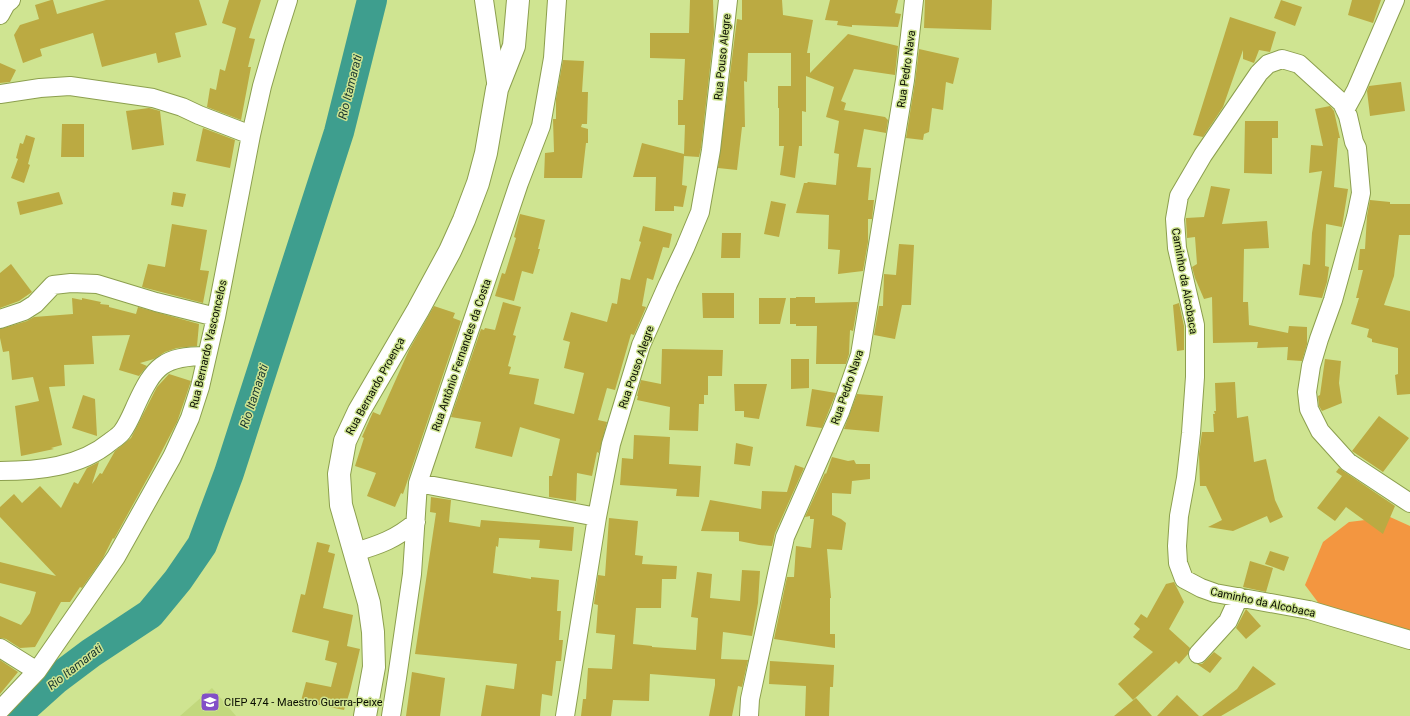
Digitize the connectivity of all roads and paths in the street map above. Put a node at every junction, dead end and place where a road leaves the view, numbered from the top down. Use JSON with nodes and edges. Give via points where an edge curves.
{"nodes":[{"id":1,"x":11,"y":0,"type":"edge"},
{"id":2,"x":288,"y":0,"type":"edge"},
{"id":3,"x":484,"y":0,"type":"edge"},
{"id":4,"x":518,"y":0,"type":"edge"},
{"id":5,"x":556,"y":0,"type":"edge"},
{"id":6,"x":728,"y":0,"type":"edge"},
{"id":7,"x":914,"y":0,"type":"edge"},
{"id":8,"x":1395,"y":0,"type":"edge"},
{"id":9,"x":0,"y":15,"type":"edge"},
{"id":10,"x":497,"y":89,"type":"junction"},
{"id":11,"x":0,"y":94,"type":"edge"},
{"id":12,"x":1345,"y":110,"type":"junction"},
{"id":13,"x":251,"y":135,"type":"junction"},
{"id":14,"x":216,"y":317,"type":"junction"},
{"id":15,"x":0,"y":319,"type":"edge"},
{"id":16,"x":207,"y":356,"type":"junction"},
{"id":17,"x":0,"y":471,"type":"edge"},
{"id":18,"x":418,"y":483,"type":"junction"},
{"id":19,"x":1410,"y":503,"type":"edge"},
{"id":20,"x":597,"y":517,"type":"junction"},
{"id":21,"x":416,"y":522,"type":"junction"},
{"id":22,"x":355,"y":552,"type":"junction"},
{"id":23,"x":1239,"y":597,"type":"junction"},
{"id":24,"x":1410,"y":640,"type":"edge"},
{"id":25,"x":0,"y":648,"type":"edge"},
{"id":26,"x":1198,"y":654,"type":"dead end"},
{"id":27,"x":37,"y":671,"type":"junction"},
{"id":28,"x":0,"y":710,"type":"edge"},
{"id":29,"x":365,"y":716,"type":"edge"},
{"id":30,"x":391,"y":716,"type":"edge"},
{"id":31,"x":565,"y":716,"type":"edge"},
{"id":32,"x":748,"y":716,"type":"edge"}],
"edges":[{"from":1,"to":9,"type":"street"},
{"from":2,"to":13,"type":"street","name":"Rua Bernardo Vasconcelos","via":[[262,86]]},
{"from":3,"to":10,"type":"street"},
{"from":4,"to":10,"type":"street","name":"Rua Bernardo Proença","via":[[514,46]]},
{"from":5,"to":18,"type":"street","name":"Rua Antônio Fernandes da Costa","via":[[553,58],[541,126]]},
{"from":6,"to":20,"type":"street","name":"Rua Pouso Alegre","via":[[711,150],[700,212],[641,345],[611,444]]},
{"from":7,"to":32,"type":"street","name":"Rua Pedro Nava","via":[[905,80],[860,355],[840,412],[785,537]]},
{"from":8,"to":12,"type":"street"},
{"from":10,"to":22,"type":"street","name":"Rua Bernardo Proença","via":[[486,153],[464,220],[450,251],[359,411],[345,441],[339,474],[341,505]]},
{"from":11,"to":13,"type":"street","via":[[70,86],[153,98]]},
{"from":12,"to":19,"type":"street","name":"Caminho da Alcobaca","via":[[1357,148],[1361,193],[1345,261],[1312,366],[1307,392],[1309,409],[1320,431],[1348,462]]},
{"from":12,"to":23,"type":"street","name":"Caminho da Alcobaca","via":[[1342,103],[1299,64],[1282,59],[1268,64],[1244,94],[1179,196],[1175,219],[1178,248],[1195,325],[1195,376],[1186,478],[1179,516],[1178,563],[1184,578],[1201,588]]},
{"from":13,"to":14,"type":"street","name":"Rua Bernardo Vasconcelos"},
{"from":14,"to":15,"type":"street","via":[[84,282],[53,285],[35,304],[24,311]]},
{"from":14,"to":16,"type":"street","name":"Rua Bernardo Vasconcelos"},
{"from":16,"to":17,"type":"street","via":[[176,359],[156,371],[145,386],[122,432],[104,447],[66,464]]},
{"from":16,"to":27,"type":"street","name":"Rua Bernardo Vasconcelos","via":[[190,418],[172,457],[116,557]]},
{"from":18,"to":20,"type":"street"},
{"from":18,"to":21,"type":"street","name":"Rua Antônio Fernandes da Costa"},
{"from":20,"to":31,"type":"street","name":"Rua Pouso Alegre"},
{"from":21,"to":22,"type":"street","via":[[402,534],[386,542]]},
{"from":21,"to":30,"type":"street","name":"Rua Antônio Fernandes da Costa","via":[[412,574]]},
{"from":22,"to":29,"type":"street","name":"Rua Bernardo Proença","via":[[369,603],[373,632],[374,667]]},
{"from":23,"to":24,"type":"street","name":"Caminho da Alcobaca","via":[[1309,610]]},
{"from":23,"to":26,"type":"street","via":[[1228,621]]},
{"from":25,"to":27,"type":"street"},
{"from":27,"to":28,"type":"street","name":"Rua Bernardo Vasconcelos"}]}
